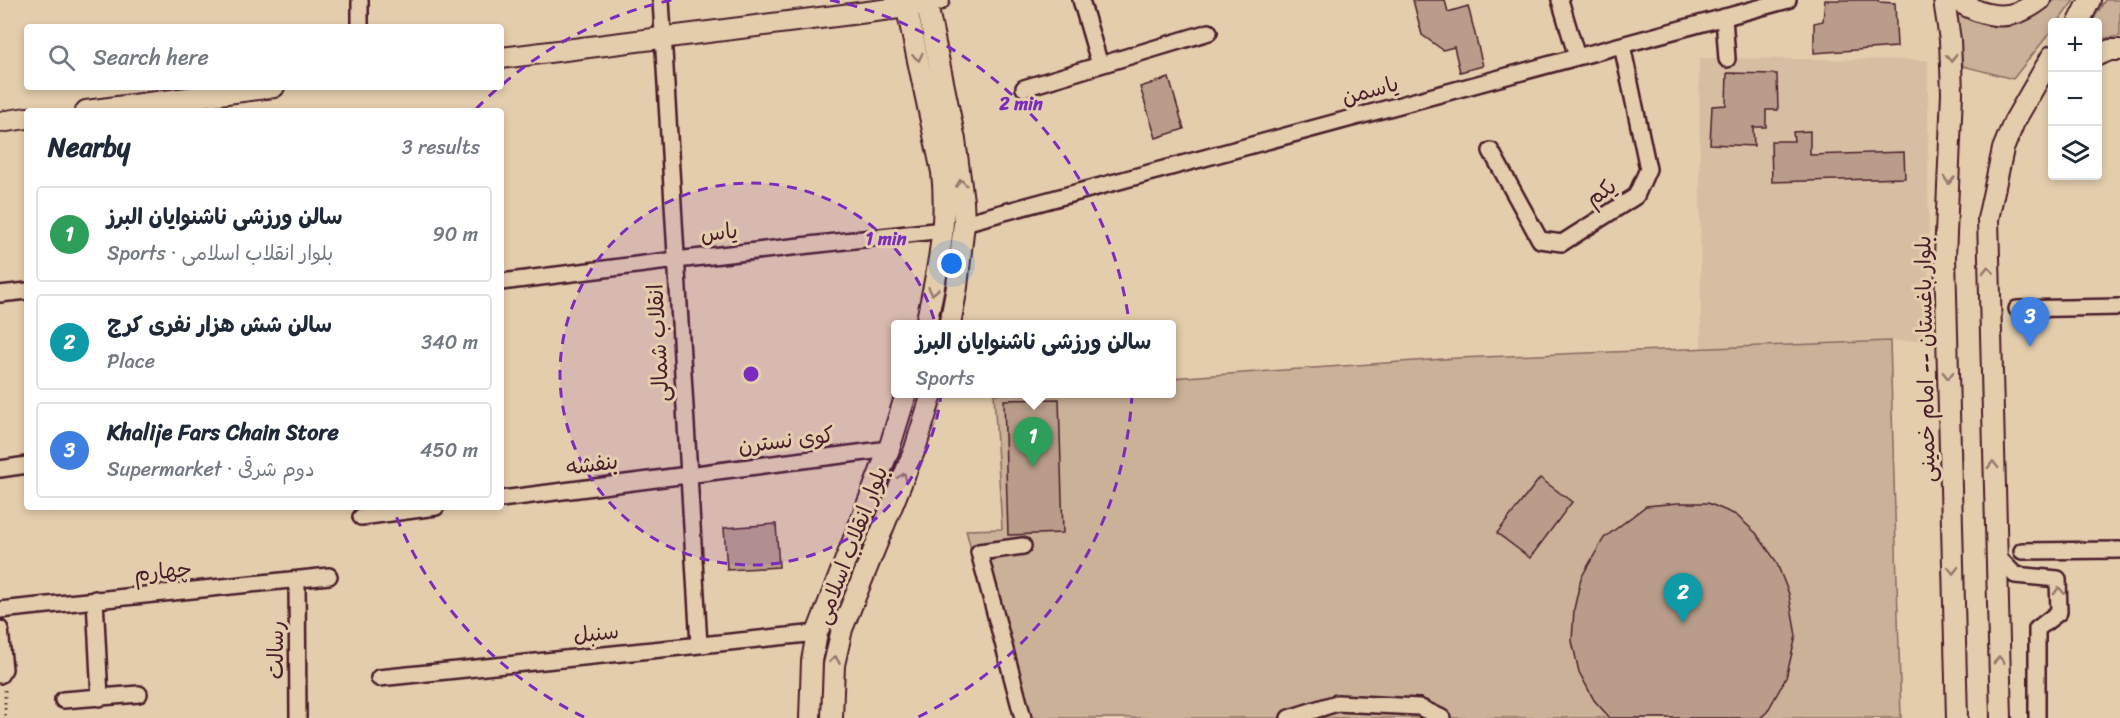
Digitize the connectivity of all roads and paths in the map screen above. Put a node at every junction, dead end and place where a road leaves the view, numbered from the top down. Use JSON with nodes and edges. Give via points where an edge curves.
{"nodes":[{"id":1,"x":360,"y":0,"type":"edge"},
{"id":2,"x":661,"y":0,"type":"edge"},
{"id":3,"x":1081,"y":0,"type":"edge"},
{"id":4,"x":1560,"y":0,"type":"edge"},
{"id":5,"x":1788,"y":0,"type":"edge"},
{"id":6,"x":1944,"y":0,"type":"edge"},
{"id":7,"x":1958,"y":0,"type":"edge"},
{"id":8,"x":2040,"y":0,"type":"edge"},
{"id":9,"x":2090,"y":0,"type":"edge"},
{"id":10,"x":931,"y":1,"type":"edge"},
{"id":11,"x":906,"y":3,"type":"edge"},
{"id":12,"x":1724,"y":17,"type":"junction"},
{"id":13,"x":2081,"y":18,"type":"edge"},
{"id":14,"x":360,"y":24,"type":"edge"},
{"id":15,"x":1209,"y":32,"type":"dead end"},
{"id":16,"x":663,"y":37,"type":"junction"},
{"id":17,"x":1622,"y":45,"type":"junction"},
{"id":18,"x":2120,"y":50,"type":"edge"},
{"id":19,"x":2102,"y":53,"type":"edge"},
{"id":20,"x":1577,"y":57,"type":"junction"},
{"id":21,"x":504,"y":58,"type":"edge"},
{"id":22,"x":1727,"y":59,"type":"dead end"},
{"id":23,"x":2048,"y":63,"type":"edge"},
{"id":24,"x":1100,"y":65,"type":"junction"},
{"id":25,"x":2048,"y":84,"type":"edge"},
{"id":26,"x":1024,"y":88,"type":"dead end"},
{"id":27,"x":250,"y":90,"type":"edge"},
{"id":28,"x":2028,"y":98,"type":"junction"},
{"id":29,"x":110,"y":108,"type":"edge"},
{"id":30,"x":24,"y":118,"type":"edge"},
{"id":31,"x":0,"y":122,"type":"edge"},
{"id":32,"x":1491,"y":151,"type":"dead end"},
{"id":33,"x":964,"y":223,"type":"junction"},
{"id":34,"x":943,"y":230,"type":"junction"},
{"id":35,"x":676,"y":260,"type":"junction"},
{"id":36,"x":504,"y":282,"type":"edge"},
{"id":37,"x":24,"y":291,"type":"edge"},
{"id":38,"x":0,"y":294,"type":"edge"},
{"id":39,"x":2120,"y":307,"type":"edge"},
{"id":40,"x":2017,"y":309,"type":"dead end"},
{"id":41,"x":927,"y":320,"type":"edge"},
{"id":42,"x":951,"y":320,"type":"edge"},
{"id":43,"x":904,"y":398,"type":"edge"},
{"id":44,"x":931,"y":398,"type":"edge"},
{"id":45,"x":889,"y":449,"type":"junction"},
{"id":46,"x":24,"y":465,"type":"edge"},
{"id":47,"x":0,"y":469,"type":"edge"},
{"id":48,"x":689,"y":475,"type":"junction"},
{"id":49,"x":504,"y":499,"type":"edge"},
{"id":50,"x":414,"y":510,"type":"edge"},
{"id":51,"x":361,"y":517,"type":"dead end"},
{"id":52,"x":1023,"y":546,"type":"dead end"},
{"id":53,"x":2120,"y":550,"type":"edge"},
{"id":54,"x":2022,"y":551,"type":"dead end"},
{"id":55,"x":1995,"y":554,"type":"junction"},
{"id":56,"x":329,"y":576,"type":"dead end"},
{"id":57,"x":297,"y":581,"type":"junction"},
{"id":58,"x":95,"y":599,"type":"junction"},
{"id":59,"x":0,"y":610,"type":"edge"},
{"id":60,"x":0,"y":629,"type":"edge"},
{"id":61,"x":818,"y":633,"type":"junction"},
{"id":62,"x":699,"y":645,"type":"junction"},
{"id":63,"x":2,"y":672,"type":"edge"},
{"id":64,"x":379,"y":678,"type":"dead end"},
{"id":65,"x":139,"y":694,"type":"dead end"},
{"id":66,"x":100,"y":698,"type":"junction"},
{"id":67,"x":63,"y":700,"type":"dead end"},
{"id":68,"x":5,"y":718,"type":"edge"},
{"id":69,"x":298,"y":718,"type":"edge"},
{"id":70,"x":810,"y":718,"type":"edge"},
{"id":71,"x":832,"y":718,"type":"edge"},
{"id":72,"x":1023,"y":718,"type":"edge"},
{"id":73,"x":1289,"y":718,"type":"edge"},
{"id":74,"x":1442,"y":718,"type":"edge"},
{"id":75,"x":1957,"y":718,"type":"edge"},
{"id":76,"x":2001,"y":718,"type":"edge"},
{"id":77,"x":2037,"y":718,"type":"edge"}],
"edges":[{"from":1,"to":14,"type":"street"},
{"from":2,"to":16,"type":"street","name":"انقلاب شمالی"},
{"from":3,"to":24,"type":"street"},
{"from":4,"to":20,"type":"street"},
{"from":5,"to":12,"type":"street","name":"یاسمن"},
{"from":6,"to":75,"type":"main road","name":"بلوار باغستان -- امام خمینی","one_way":true,"via":[[1952,93],[1946,257]]},
{"from":7,"to":8,"type":"main road","via":[[1990,15],[2008,16],[2027,10]]},
{"from":9,"to":13,"type":"main road"},
{"from":10,"to":11,"type":"main road"},
{"from":33,"to":10,"type":"main road","one_way":true,"via":[[955,140]]},
{"from":11,"to":16,"type":"main road"},
{"from":11,"to":34,"type":"main road","one_way":true,"via":[[942,172]]},
{"from":12,"to":17,"type":"street","name":"یاسمن"},
{"from":12,"to":22,"type":"street"},
{"from":15,"to":24,"type":"street"},
{"from":16,"to":21,"type":"main road"},
{"from":16,"to":35,"type":"street","name":"انقلاب شمالی"},
{"from":17,"to":20,"type":"street","name":"یاسمن"},
{"from":17,"to":32,"type":"street","name":"یکم","via":[[1648,169],[1636,196],[1562,243],[1540,240]]},
{"from":18,"to":19,"type":"main road"},
{"from":20,"to":33,"type":"street","name":"یاسمن"},
{"from":23,"to":28,"type":"main road"},
{"from":24,"to":26,"type":"street"},
{"from":25,"to":28,"type":"main road"},
{"from":27,"to":29,"type":"main road"},
{"from":55,"to":28,"type":"main road","one_way":true,"via":[[1988,219],[2002,149]]},
{"from":30,"to":31,"type":"main road"},
{"from":33,"to":34,"type":"main road"},
{"from":33,"to":42,"type":"main road"},
{"from":34,"to":35,"type":"street","name":"یاس"},
{"from":34,"to":41,"type":"main road","one_way":true},
{"from":35,"to":36,"type":"street","name":"یاس"},
{"from":35,"to":48,"type":"street","name":"انقلاب شمالی"},
{"from":37,"to":38,"type":"street"},
{"from":39,"to":40,"type":"street"},
{"from":43,"to":45,"type":"main road","name":"بلوار انقلاب اسلامی"},
{"from":71,"to":44,"type":"main road","name":"بلوار انقلاب اسلامی","one_way":true,"via":[[834,664],[842,629],[915,449]]},
{"from":45,"to":48,"type":"street","name":"کوی نسترن"},
{"from":45,"to":61,"type":"main road","name":"بلوار انقلاب اسلامی"},
{"from":46,"to":47,"type":"street"},
{"from":48,"to":49,"type":"street","name":"بنفشه"},
{"from":48,"to":62,"type":"street","name":"انقلاب شمالی"},
{"from":50,"to":51,"type":"street"},
{"from":52,"to":72,"type":"street","via":[[979,552]]},
{"from":53,"to":54,"type":"street"},
{"from":76,"to":55,"type":"main road","one_way":true},
{"from":77,"to":55,"type":"street","one_way":true,"via":[[2037,629],[2059,612],[2058,579],[2015,576]]},
{"from":56,"to":57,"type":"street","name":"چهارم"},
{"from":57,"to":58,"type":"street","name":"چهارم"},
{"from":57,"to":69,"type":"street","name":"رسالت"},
{"from":58,"to":59,"type":"street","name":"چهارم"},
{"from":58,"to":66,"type":"street"},
{"from":60,"to":63,"type":"street"},
{"from":61,"to":62,"type":"street","name":"سنبل"},
{"from":61,"to":70,"type":"main road","name":"بلوار انقلاب اسلامی","via":[[812,661]]},
{"from":62,"to":64,"type":"street","name":"سنبل"},
{"from":63,"to":68,"type":"path"},
{"from":65,"to":66,"type":"street"},
{"from":66,"to":67,"type":"street"},
{"from":73,"to":74,"type":"street","via":[[1337,703],[1419,707]]}]}
